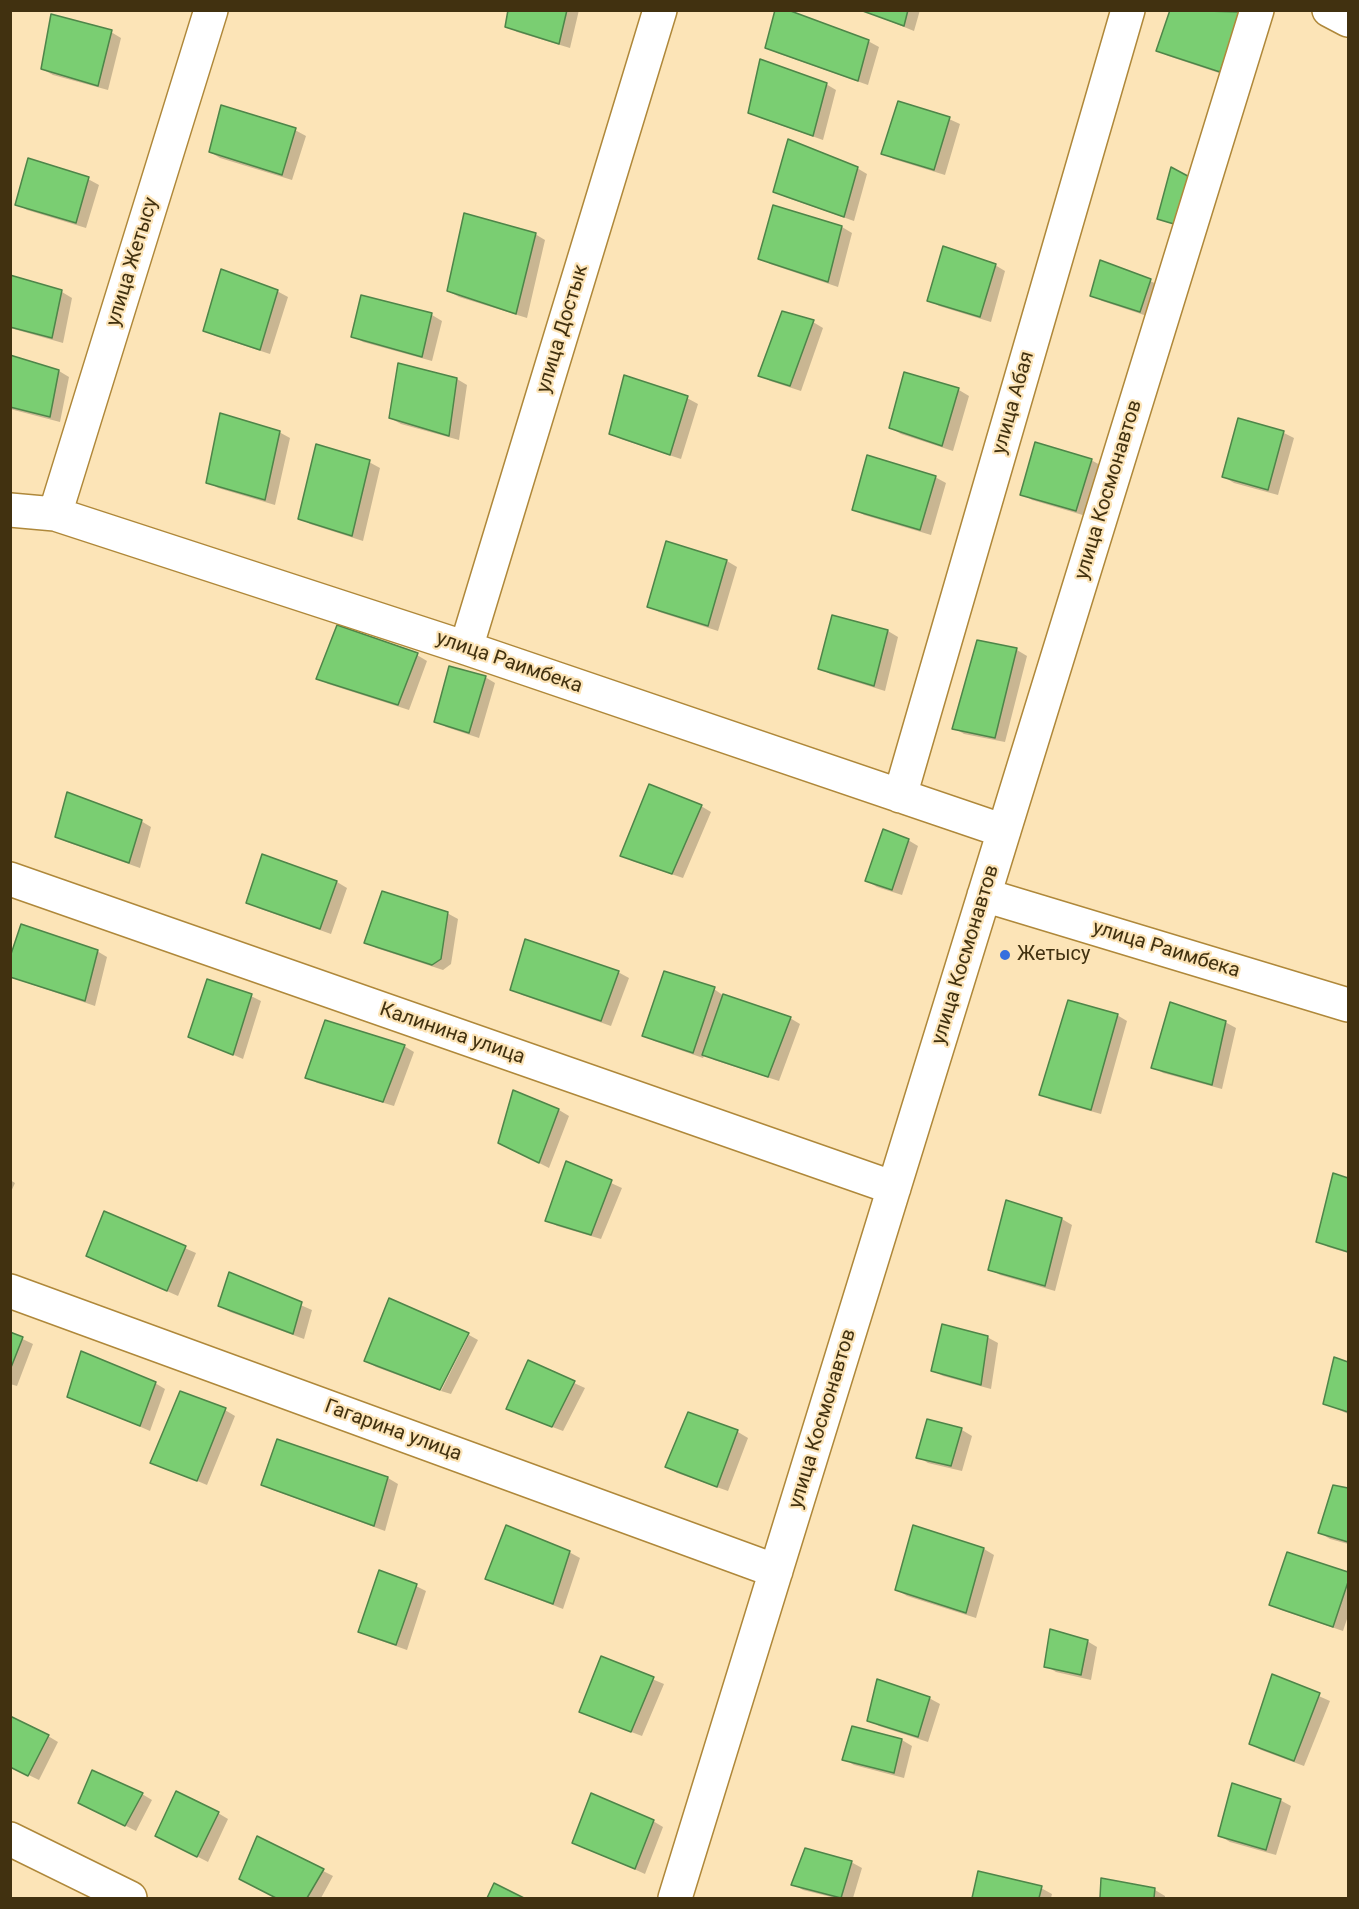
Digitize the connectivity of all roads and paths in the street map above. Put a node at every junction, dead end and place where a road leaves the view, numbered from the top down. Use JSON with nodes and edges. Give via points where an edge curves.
{"nodes":[{"id":1,"x":211,"y":10,"type":"edge"},
{"id":2,"x":660,"y":10,"type":"edge"},
{"id":3,"x":1128,"y":10,"type":"edge"},
{"id":4,"x":1257,"y":10,"type":"edge"},
{"id":5,"x":1329,"y":10,"type":"edge"},
{"id":6,"x":1348,"y":20,"type":"edge"},
{"id":7,"x":10,"y":510,"type":"edge"},
{"id":8,"x":55,"y":514,"type":"junction"},
{"id":9,"x":466,"y":648,"type":"junction"},
{"id":10,"x":900,"y":796,"type":"junction"},
{"id":11,"x":1004,"y":831,"type":"junction"},
{"id":12,"x":10,"y":879,"type":"edge"},
{"id":13,"x":984,"y":895,"type":"junction"},
{"id":14,"x":1348,"y":1005,"type":"edge"},
{"id":15,"x":894,"y":1188,"type":"junction"},
{"id":16,"x":10,"y":1291,"type":"edge"},
{"id":17,"x":776,"y":1571,"type":"junction"},
{"id":18,"x":10,"y":1839,"type":"edge"},
{"id":19,"x":130,"y":1899,"type":"edge"},
{"id":20,"x":675,"y":1899,"type":"edge"}],
"edges":[{"from":1,"to":8,"type":"street","name":"улица Жетысу"},
{"from":2,"to":9,"type":"street","name":"улица Достык"},
{"from":3,"to":10,"type":"street","name":"улица Абая"},
{"from":4,"to":11,"type":"street","name":"улица Космонавтов"},
{"from":5,"to":6,"type":"street"},
{"from":7,"to":8,"type":"street","name":"улица Раимбека"},
{"from":8,"to":9,"type":"street","name":"улица Раимбека"},
{"from":9,"to":10,"type":"street","name":"улица Раимбека"},
{"from":10,"to":11,"type":"street","name":"улица Раимбека"},
{"from":11,"to":13,"type":"street","name":"улица Космонавтов"},
{"from":12,"to":15,"type":"street","name":"Калинина улица"},
{"from":13,"to":14,"type":"street","name":"улица Раимбека"},
{"from":13,"to":15,"type":"street","name":"улица Космонавтов"},
{"from":15,"to":17,"type":"street","name":"улица Космонавтов"},
{"from":16,"to":17,"type":"street","name":"Гагарина улица"},
{"from":17,"to":20,"type":"street","name":"улица Космонавтов"},
{"from":18,"to":19,"type":"street"}]}
